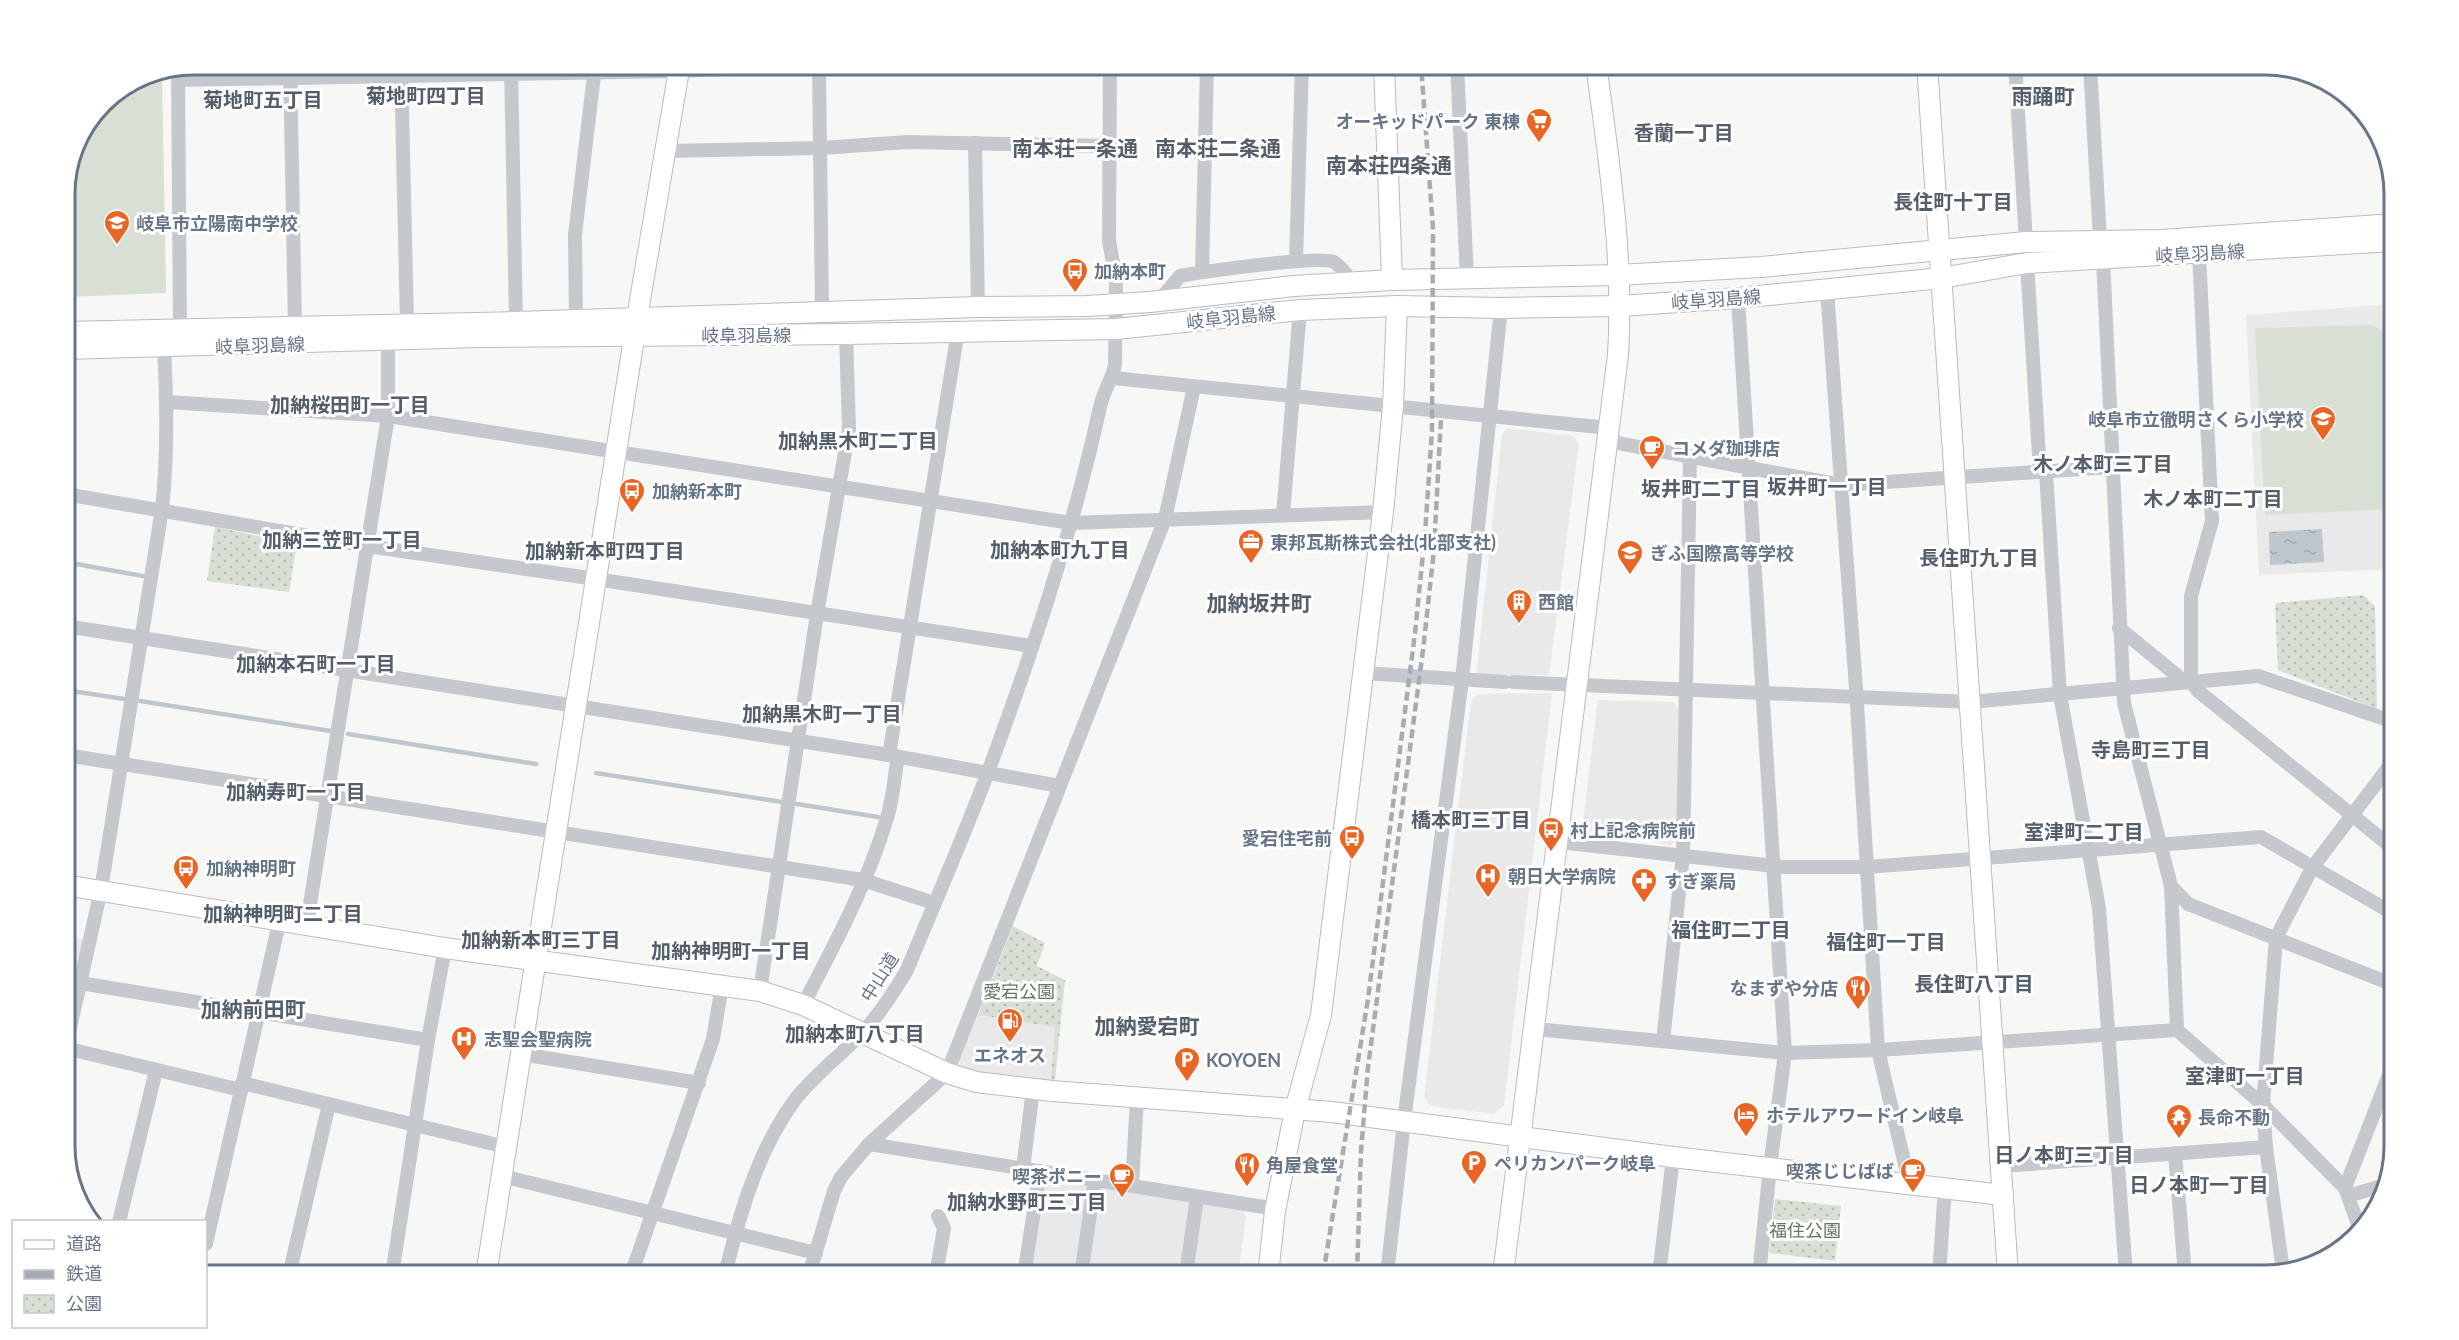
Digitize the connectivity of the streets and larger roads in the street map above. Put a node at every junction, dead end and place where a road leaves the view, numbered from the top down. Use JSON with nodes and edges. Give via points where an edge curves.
{"nodes":[{"id":1,"x":290,"y":75,"type":"edge"},
{"id":2,"x":401,"y":75,"type":"edge"},
{"id":3,"x":511,"y":75,"type":"edge"},
{"id":4,"x":593,"y":75,"type":"edge"},
{"id":5,"x":679,"y":75,"type":"edge"},
{"id":6,"x":823,"y":75,"type":"edge"},
{"id":7,"x":1110,"y":75,"type":"edge"},
{"id":8,"x":1207,"y":75,"type":"edge"},
{"id":9,"x":1302,"y":75,"type":"edge"},
{"id":10,"x":1384,"y":75,"type":"edge"},
{"id":11,"x":1458,"y":75,"type":"edge"},
{"id":12,"x":1597,"y":75,"type":"edge"},
{"id":13,"x":1928,"y":75,"type":"edge"},
{"id":14,"x":2016,"y":75,"type":"edge"},
{"id":15,"x":2091,"y":75,"type":"edge"},
{"id":16,"x":178,"y":76,"type":"edge"},
{"id":17,"x":975,"y":143,"type":"junction"},
{"id":18,"x":1110,"y":146,"type":"junction"},
{"id":19,"x":821,"y":148,"type":"junction"},
{"id":20,"x":666,"y":151,"type":"junction"},
{"id":21,"x":2384,"y":225,"type":"edge"},
{"id":22,"x":2384,"y":242,"type":"edge"},
{"id":23,"x":2026,"y":243,"type":"junction"},
{"id":24,"x":2101,"y":249,"type":"junction"},
{"id":25,"x":1940,"y":250,"type":"junction"},
{"id":26,"x":2199,"y":253,"type":"junction"},
{"id":27,"x":1296,"y":261,"type":"junction"},
{"id":28,"x":2027,"y":263,"type":"junction"},
{"id":29,"x":1202,"y":272,"type":"junction"},
{"id":30,"x":1618,"y":275,"type":"junction"},
{"id":31,"x":1467,"y":278,"type":"junction"},
{"id":32,"x":1942,"y":278,"type":"junction"},
{"id":33,"x":1392,"y":280,"type":"junction"},
{"id":34,"x":1353,"y":282,"type":"junction"},
{"id":35,"x":1827,"y":290,"type":"junction"},
{"id":36,"x":1738,"y":298,"type":"junction"},
{"id":37,"x":1160,"y":300,"type":"junction"},
{"id":38,"x":1117,"y":304,"type":"junction"},
{"id":39,"x":1397,"y":306,"type":"junction"},
{"id":40,"x":1620,"y":306,"type":"junction"},
{"id":41,"x":978,"y":307,"type":"junction"},
{"id":42,"x":1501,"y":308,"type":"junction"},
{"id":43,"x":1300,"y":310,"type":"junction"},
{"id":44,"x":822,"y":312,"type":"junction"},
{"id":45,"x":576,"y":319,"type":"junction"},
{"id":46,"x":516,"y":322,"type":"junction"},
{"id":47,"x":407,"y":324,"type":"junction"},
{"id":48,"x":295,"y":326,"type":"junction"},
{"id":49,"x":636,"y":327,"type":"junction"},
{"id":50,"x":1116,"y":329,"type":"junction"},
{"id":51,"x":180,"y":330,"type":"junction"},
{"id":52,"x":75,"y":332,"type":"edge"},
{"id":53,"x":958,"y":332,"type":"junction"},
{"id":54,"x":846,"y":334,"type":"junction"},
{"id":55,"x":388,"y":340,"type":"junction"},
{"id":56,"x":164,"y":348,"type":"junction"},
{"id":57,"x":75,"y":350,"type":"edge"},
{"id":58,"x":1113,"y":378,"type":"junction"},
{"id":59,"x":1194,"y":387,"type":"junction"},
{"id":60,"x":1293,"y":396,"type":"junction"},
{"id":61,"x":167,"y":402,"type":"junction"},
{"id":62,"x":1393,"y":406,"type":"junction"},
{"id":63,"x":388,"y":416,"type":"junction"},
{"id":64,"x":1489,"y":416,"type":"junction"},
{"id":65,"x":1608,"y":435,"type":"junction"},
{"id":66,"x":616,"y":451,"type":"junction"},
{"id":67,"x":1690,"y":456,"type":"junction"},
{"id":68,"x":2111,"y":466,"type":"junction"},
{"id":69,"x":1749,"y":468,"type":"junction"},
{"id":70,"x":2043,"y":472,"type":"junction"},
{"id":71,"x":1953,"y":478,"type":"junction"},
{"id":72,"x":1841,"y":485,"type":"junction"},
{"id":73,"x":839,"y":486,"type":"junction"},
{"id":74,"x":75,"y":496,"type":"edge"},
{"id":75,"x":929,"y":500,"type":"junction"},
{"id":76,"x":162,"y":509,"type":"junction"},
{"id":77,"x":1383,"y":512,"type":"junction"},
{"id":78,"x":1283,"y":515,"type":"junction"},
{"id":79,"x":1165,"y":519,"type":"junction"},
{"id":80,"x":1071,"y":523,"type":"junction"},
{"id":81,"x":367,"y":546,"type":"junction"},
{"id":82,"x":596,"y":579,"type":"junction"},
{"id":83,"x":817,"y":614,"type":"junction"},
{"id":84,"x":75,"y":627,"type":"edge"},
{"id":85,"x":2119,"y":628,"type":"junction"},
{"id":86,"x":909,"y":629,"type":"junction"},
{"id":87,"x":142,"y":637,"type":"junction"},
{"id":88,"x":1031,"y":646,"type":"junction"},
{"id":89,"x":348,"y":670,"type":"junction"},
{"id":90,"x":1363,"y":673,"type":"junction"},
{"id":91,"x":1462,"y":680,"type":"junction"},
{"id":92,"x":2188,"y":681,"type":"junction"},
{"id":93,"x":1576,"y":684,"type":"junction"},
{"id":94,"x":2123,"y":688,"type":"junction"},
{"id":95,"x":1685,"y":691,"type":"junction"},
{"id":96,"x":1763,"y":694,"type":"junction"},
{"id":97,"x":2060,"y":695,"type":"junction"},
{"id":98,"x":1857,"y":698,"type":"junction"},
{"id":99,"x":1970,"y":702,"type":"junction"},
{"id":100,"x":576,"y":705,"type":"junction"},
{"id":101,"x":2384,"y":719,"type":"edge"},
{"id":102,"x":797,"y":741,"type":"junction"},
{"id":103,"x":893,"y":756,"type":"junction"},
{"id":104,"x":75,"y":757,"type":"edge"},
{"id":105,"x":122,"y":764,"type":"junction"},
{"id":106,"x":2384,"y":772,"type":"edge"},
{"id":107,"x":987,"y":773,"type":"junction"},
{"id":108,"x":1060,"y":786,"type":"junction"},
{"id":109,"x":328,"y":795,"type":"junction"},
{"id":110,"x":2351,"y":814,"type":"junction"},
{"id":111,"x":556,"y":833,"type":"junction"},
{"id":112,"x":2384,"y":841,"type":"edge"},
{"id":113,"x":1558,"y":842,"type":"junction"},
{"id":114,"x":2161,"y":845,"type":"junction"},
{"id":115,"x":2089,"y":850,"type":"junction"},
{"id":116,"x":1683,"y":855,"type":"junction"},
{"id":117,"x":1980,"y":858,"type":"junction"},
{"id":118,"x":1773,"y":866,"type":"junction"},
{"id":119,"x":778,"y":867,"type":"junction"},
{"id":120,"x":1867,"y":867,"type":"junction"},
{"id":121,"x":2312,"y":867,"type":"junction"},
{"id":122,"x":863,"y":880,"type":"junction"},
{"id":123,"x":75,"y":886,"type":"edge"},
{"id":124,"x":2171,"y":886,"type":"junction"},
{"id":125,"x":101,"y":890,"type":"junction"},
{"id":126,"x":934,"y":903,"type":"junction"},
{"id":127,"x":2384,"y":908,"type":"edge"},
{"id":128,"x":280,"y":920,"type":"junction"},
{"id":129,"x":307,"y":923,"type":"junction"},
{"id":130,"x":2276,"y":939,"type":"junction"},
{"id":131,"x":445,"y":948,"type":"junction"},
{"id":132,"x":536,"y":960,"type":"junction"},
{"id":133,"x":2384,"y":981,"type":"edge"},
{"id":134,"x":80,"y":983,"type":"junction"},
{"id":135,"x":722,"y":986,"type":"junction"},
{"id":136,"x":760,"y":991,"type":"junction"},
{"id":137,"x":75,"y":1005,"type":"edge"},
{"id":138,"x":803,"y":1005,"type":"junction"},
{"id":139,"x":259,"y":1012,"type":"junction"},
{"id":140,"x":1535,"y":1029,"type":"junction"},
{"id":141,"x":2177,"y":1030,"type":"junction"},
{"id":142,"x":862,"y":1033,"type":"junction"},
{"id":143,"x":2107,"y":1034,"type":"junction"},
{"id":144,"x":428,"y":1040,"type":"junction"},
{"id":145,"x":1663,"y":1041,"type":"junction"},
{"id":146,"x":1992,"y":1042,"type":"junction"},
{"id":147,"x":1878,"y":1050,"type":"junction"},
{"id":148,"x":75,"y":1051,"type":"edge"},
{"id":149,"x":1785,"y":1053,"type":"junction"},
{"id":150,"x":521,"y":1054,"type":"junction"},
{"id":151,"x":156,"y":1070,"type":"junction"},
{"id":152,"x":947,"y":1073,"type":"junction"},
{"id":153,"x":699,"y":1083,"type":"junction"},
{"id":154,"x":242,"y":1087,"type":"junction"},
{"id":155,"x":1033,"y":1089,"type":"junction"},
{"id":156,"x":2384,"y":1089,"type":"edge"},
{"id":157,"x":1137,"y":1098,"type":"junction"},
{"id":158,"x":329,"y":1104,"type":"junction"},
{"id":159,"x":2263,"y":1105,"type":"junction"},
{"id":160,"x":1295,"y":1110,"type":"junction"},
{"id":161,"x":1404,"y":1121,"type":"junction"},
{"id":162,"x":415,"y":1125,"type":"junction"},
{"id":163,"x":1520,"y":1138,"type":"junction"},
{"id":164,"x":869,"y":1144,"type":"junction"},
{"id":165,"x":506,"y":1147,"type":"junction"},
{"id":166,"x":2266,"y":1147,"type":"junction"},
{"id":167,"x":2175,"y":1154,"type":"junction"},
{"id":168,"x":1672,"y":1157,"type":"junction"},
{"id":169,"x":2117,"y":1158,"type":"junction"},
{"id":170,"x":2001,"y":1166,"type":"junction"},
{"id":171,"x":1770,"y":1167,"type":"junction"},
{"id":172,"x":1023,"y":1169,"type":"junction"},
{"id":173,"x":1040,"y":1172,"type":"junction"},
{"id":174,"x":502,"y":1176,"type":"junction"},
{"id":175,"x":1095,"y":1180,"type":"junction"},
{"id":176,"x":1132,"y":1186,"type":"junction"},
{"id":177,"x":1910,"y":1186,"type":"junction"},
{"id":178,"x":2377,"y":1186,"type":"edge"},
{"id":179,"x":1945,"y":1188,"type":"junction"},
{"id":180,"x":2346,"y":1192,"type":"junction"},
{"id":181,"x":2003,"y":1196,"type":"junction"},
{"id":182,"x":1197,"y":1197,"type":"junction"},
{"id":183,"x":1264,"y":1207,"type":"junction"},
{"id":184,"x":652,"y":1212,"type":"junction"},
{"id":185,"x":938,"y":1216,"type":"dead end"},
{"id":186,"x":119,"y":1220,"type":"edge"},
{"id":187,"x":2357,"y":1221,"type":"edge"},
{"id":188,"x":735,"y":1233,"type":"junction"},
{"id":189,"x":207,"y":1240,"type":"edge"},
{"id":190,"x":816,"y":1253,"type":"junction"},
{"id":191,"x":2282,"y":1264,"type":"edge"},
{"id":192,"x":291,"y":1265,"type":"edge"},
{"id":193,"x":394,"y":1265,"type":"edge"},
{"id":194,"x":488,"y":1265,"type":"edge"},
{"id":195,"x":634,"y":1265,"type":"edge"},
{"id":196,"x":727,"y":1265,"type":"edge"},
{"id":197,"x":812,"y":1265,"type":"edge"},
{"id":198,"x":938,"y":1265,"type":"edge"},
{"id":199,"x":1026,"y":1265,"type":"edge"},
{"id":200,"x":1082,"y":1265,"type":"edge"},
{"id":201,"x":1187,"y":1265,"type":"edge"},
{"id":202,"x":1257,"y":1265,"type":"edge"},
{"id":203,"x":1269,"y":1265,"type":"edge"},
{"id":204,"x":1388,"y":1265,"type":"edge"},
{"id":205,"x":1504,"y":1265,"type":"edge"},
{"id":206,"x":1660,"y":1265,"type":"edge"},
{"id":207,"x":1760,"y":1265,"type":"edge"},
{"id":208,"x":1940,"y":1265,"type":"edge"},
{"id":209,"x":2007,"y":1265,"type":"edge"},
{"id":210,"x":2125,"y":1265,"type":"edge"},
{"id":211,"x":2184,"y":1265,"type":"edge"}],
"edges":[{"from":1,"to":48,"type":"street"},
{"from":2,"to":47,"type":"street"},
{"from":3,"to":46,"type":"street"},
{"from":4,"to":45,"type":"street","via":[[575,236]]},
{"from":5,"to":20,"type":"street"},
{"from":6,"to":19,"type":"street"},
{"from":7,"to":18,"type":"street"},
{"from":8,"to":29,"type":"street"},
{"from":9,"to":27,"type":"street"},
{"from":10,"to":33,"type":"street"},
{"from":11,"to":31,"type":"street"},
{"from":12,"to":30,"type":"street"},
{"from":13,"to":25,"type":"street"},
{"from":14,"to":23,"type":"street"},
{"from":15,"to":24,"type":"street"},
{"from":16,"to":51,"type":"street"},
{"from":17,"to":18,"type":"street"},
{"from":17,"to":19,"type":"street","via":[[908,142]]},
{"from":17,"to":41,"type":"street"},
{"from":18,"to":38,"type":"street","via":[[1109,241]]},
{"from":19,"to":20,"type":"street"},
{"from":19,"to":44,"type":"street"},
{"from":20,"to":49,"type":"street"},
{"from":21,"to":24,"type":"street","name":"岐阜羽島線","via":[[2161,240]]},
{"from":22,"to":26,"type":"street","name":"岐阜羽島線"},
{"from":23,"to":24,"type":"street","name":"岐阜羽島線"},
{"from":23,"to":25,"type":"street","name":"岐阜羽島線"},
{"from":24,"to":26,"type":"street","name":"岐阜羽島線"},
{"from":24,"to":28,"type":"street","name":"岐阜羽島線"},
{"from":24,"to":68,"type":"street"},
{"from":25,"to":30,"type":"street","name":"岐阜羽島線","via":[[1761,267]]},
{"from":25,"to":32,"type":"street"},
{"from":26,"to":92,"type":"street","via":[[2212,521],[2192,596]]},
{"from":27,"to":29,"type":"street"},
{"from":27,"to":34,"type":"street","via":[[1335,262]]},
{"from":28,"to":32,"type":"street","name":"岐阜羽島線"},
{"from":28,"to":70,"type":"street"},
{"from":29,"to":37,"type":"street","via":[[1180,276]]},
{"from":30,"to":31,"type":"street","name":"岐阜羽島線"},
{"from":30,"to":40,"type":"street"},
{"from":31,"to":33,"type":"street","name":"岐阜羽島線"},
{"from":32,"to":35,"type":"street","name":"岐阜羽島線"},
{"from":32,"to":71,"type":"street"},
{"from":33,"to":34,"type":"street","name":"岐阜羽島線"},
{"from":34,"to":37,"type":"street","name":"岐阜羽島線"},
{"from":35,"to":36,"type":"street","name":"岐阜羽島線"},
{"from":35,"to":72,"type":"street"},
{"from":36,"to":40,"type":"street","name":"岐阜羽島線"},
{"from":36,"to":69,"type":"street"},
{"from":37,"to":38,"type":"street","name":"岐阜羽島線"},
{"from":38,"to":41,"type":"street","name":"岐阜羽島線"},
{"from":38,"to":50,"type":"street"},
{"from":39,"to":42,"type":"street","name":"岐阜羽島線"},
{"from":39,"to":43,"type":"street","name":"岐阜羽島線"},
{"from":39,"to":62,"type":"street"},
{"from":40,"to":42,"type":"street","name":"岐阜羽島線"},
{"from":40,"to":65,"type":"street"},
{"from":41,"to":44,"type":"street","name":"岐阜羽島線"},
{"from":42,"to":64,"type":"street"},
{"from":43,"to":50,"type":"street","name":"岐阜羽島線"},
{"from":43,"to":60,"type":"street"},
{"from":44,"to":49,"type":"street","name":"岐阜羽島線"},
{"from":45,"to":46,"type":"street","name":"岐阜羽島線"},
{"from":45,"to":49,"type":"street","name":"岐阜羽島線"},
{"from":46,"to":47,"type":"street","name":"岐阜羽島線"},
{"from":47,"to":48,"type":"street","name":"岐阜羽島線"},
{"from":48,"to":51,"type":"street","name":"岐阜羽島線"},
{"from":49,"to":54,"type":"street","name":"岐阜羽島線"},
{"from":49,"to":55,"type":"street","name":"岐阜羽島線"},
{"from":49,"to":66,"type":"street"},
{"from":50,"to":53,"type":"street","name":"岐阜羽島線"},
{"from":50,"to":58,"type":"street"},
{"from":51,"to":52,"type":"street","name":"岐阜羽島線"},
{"from":53,"to":54,"type":"street","name":"岐阜羽島線"},
{"from":53,"to":75,"type":"street"},
{"from":54,"to":73,"type":"street","via":[[849,429]]},
{"from":55,"to":56,"type":"street","name":"岐阜羽島線"},
{"from":55,"to":63,"type":"street"},
{"from":56,"to":57,"type":"street","name":"岐阜羽島線"},
{"from":56,"to":61,"type":"street"},
{"from":58,"to":59,"type":"street"},
{"from":58,"to":80,"type":"street","name":"中山道","via":[[1101,404]]},
{"from":59,"to":60,"type":"street"},
{"from":59,"to":79,"type":"street"},
{"from":60,"to":62,"type":"street"},
{"from":60,"to":78,"type":"street"},
{"from":61,"to":63,"type":"street"},
{"from":61,"to":76,"type":"street"},
{"from":62,"to":64,"type":"street"},
{"from":62,"to":77,"type":"street"},
{"from":63,"to":66,"type":"street"},
{"from":63,"to":81,"type":"street"},
{"from":64,"to":65,"type":"street"},
{"from":64,"to":91,"type":"street"},
{"from":65,"to":67,"type":"street"},
{"from":65,"to":93,"type":"street"},
{"from":66,"to":73,"type":"street"},
{"from":66,"to":82,"type":"street"},
{"from":67,"to":69,"type":"street"},
{"from":67,"to":95,"type":"street"},
{"from":68,"to":70,"type":"street"},
{"from":68,"to":85,"type":"street"},
{"from":69,"to":72,"type":"street"},
{"from":69,"to":96,"type":"street"},
{"from":70,"to":71,"type":"street"},
{"from":70,"to":97,"type":"street"},
{"from":71,"to":72,"type":"street"},
{"from":71,"to":99,"type":"street"},
{"from":72,"to":98,"type":"street"},
{"from":73,"to":75,"type":"street"},
{"from":73,"to":83,"type":"street"},
{"from":74,"to":76,"type":"street"},
{"from":75,"to":80,"type":"street"},
{"from":75,"to":86,"type":"street"},
{"from":76,"to":81,"type":"street"},
{"from":76,"to":87,"type":"street"},
{"from":77,"to":78,"type":"street"},
{"from":77,"to":90,"type":"street"},
{"from":78,"to":79,"type":"street"},
{"from":79,"to":80,"type":"street"},
{"from":79,"to":108,"type":"street"},
{"from":80,"to":88,"type":"street","name":"中山道"},
{"from":81,"to":82,"type":"street"},
{"from":81,"to":89,"type":"street"},
{"from":82,"to":83,"type":"street"},
{"from":82,"to":100,"type":"street"},
{"from":83,"to":86,"type":"street"},
{"from":83,"to":102,"type":"street"},
{"from":84,"to":87,"type":"street"},
{"from":85,"to":92,"type":"street"},
{"from":85,"to":94,"type":"street"},
{"from":86,"to":88,"type":"street"},
{"from":86,"to":103,"type":"street"},
{"from":87,"to":89,"type":"street"},
{"from":87,"to":105,"type":"street"},
{"from":88,"to":107,"type":"street","name":"中山道"},
{"from":89,"to":100,"type":"street"},
{"from":89,"to":109,"type":"street"},
{"from":90,"to":91,"type":"street"},
{"from":90,"to":160,"type":"street","via":[[1321,1015]]},
{"from":91,"to":93,"type":"street"},
{"from":91,"to":161,"type":"street"},
{"from":92,"to":94,"type":"street"},
{"from":92,"to":101,"type":"street","via":[[2265,678]]},
{"from":92,"to":110,"type":"street"},
{"from":93,"to":95,"type":"street"},
{"from":93,"to":113,"type":"street"},
{"from":94,"to":97,"type":"street"},
{"from":94,"to":114,"type":"street"},
{"from":95,"to":96,"type":"street"},
{"from":95,"to":116,"type":"street"},
{"from":96,"to":98,"type":"street"},
{"from":96,"to":118,"type":"street"},
{"from":97,"to":99,"type":"street"},
{"from":97,"to":115,"type":"street"},
{"from":98,"to":99,"type":"street"},
{"from":98,"to":120,"type":"street"},
{"from":99,"to":117,"type":"street"},
{"from":100,"to":102,"type":"street"},
{"from":100,"to":111,"type":"street"},
{"from":102,"to":103,"type":"street"},
{"from":102,"to":119,"type":"street"},
{"from":103,"to":107,"type":"street"},
{"from":103,"to":122,"type":"street","via":[[887,819]]},
{"from":104,"to":105,"type":"street"},
{"from":105,"to":109,"type":"street"},
{"from":105,"to":125,"type":"street"},
{"from":106,"to":110,"type":"street"},
{"from":107,"to":108,"type":"street"},
{"from":107,"to":126,"type":"street","name":"中山道"},
{"from":108,"to":152,"type":"street"},
{"from":109,"to":111,"type":"street"},
{"from":109,"to":129,"type":"street"},
{"from":110,"to":112,"type":"street"},
{"from":110,"to":121,"type":"street"},
{"from":111,"to":119,"type":"street"},
{"from":111,"to":132,"type":"street"},
{"from":113,"to":116,"type":"street"},
{"from":113,"to":140,"type":"street"},
{"from":114,"to":115,"type":"street"},
{"from":114,"to":121,"type":"street","via":[[2262,837]]},
{"from":114,"to":124,"type":"street"},
{"from":115,"to":117,"type":"street"},
{"from":115,"to":143,"type":"street","via":[[2099,908]]},
{"from":116,"to":118,"type":"street"},
{"from":116,"to":145,"type":"street"},
{"from":117,"to":120,"type":"street"},
{"from":117,"to":146,"type":"street"},
{"from":118,"to":120,"type":"street"},
{"from":118,"to":149,"type":"street"},
{"from":119,"to":122,"type":"street"},
{"from":119,"to":136,"type":"street"},
{"from":120,"to":147,"type":"street"},
{"from":121,"to":127,"type":"street"},
{"from":121,"to":130,"type":"street"},
{"from":122,"to":126,"type":"street"},
{"from":122,"to":138,"type":"street"},
{"from":123,"to":125,"type":"street"},
{"from":124,"to":130,"type":"street","via":[[2188,904]]},
{"from":124,"to":141,"type":"street"},
{"from":125,"to":128,"type":"street"},
{"from":125,"to":134,"type":"street"},
{"from":126,"to":142,"type":"street","name":"中山道","via":[[907,970],[890,999]]},
{"from":128,"to":129,"type":"street"},
{"from":128,"to":139,"type":"street"},
{"from":129,"to":131,"type":"street"},
{"from":130,"to":133,"type":"street"},
{"from":130,"to":159,"type":"street"},
{"from":131,"to":132,"type":"street"},
{"from":131,"to":144,"type":"street"},
{"from":132,"to":135,"type":"street"},
{"from":132,"to":150,"type":"street"},
{"from":134,"to":137,"type":"street"},
{"from":134,"to":139,"type":"street"},
{"from":135,"to":136,"type":"street"},
{"from":135,"to":153,"type":"street","via":[[713,1039]]},
{"from":136,"to":138,"type":"street"},
{"from":138,"to":142,"type":"street"},
{"from":139,"to":144,"type":"street"},
{"from":139,"to":154,"type":"street"},
{"from":140,"to":145,"type":"street"},
{"from":140,"to":163,"type":"street"},
{"from":141,"to":143,"type":"street"},
{"from":141,"to":159,"type":"street"},
{"from":142,"to":152,"type":"street"},
{"from":142,"to":188,"type":"street","name":"中山道","via":[[795,1099],[783,1117],[753,1179]]},
{"from":143,"to":146,"type":"street"},
{"from":143,"to":169,"type":"street"},
{"from":144,"to":162,"type":"street"},
{"from":145,"to":149,"type":"street"},
{"from":146,"to":147,"type":"street"},
{"from":146,"to":170,"type":"street"},
{"from":147,"to":149,"type":"street"},
{"from":147,"to":177,"type":"street"},
{"from":148,"to":151,"type":"street"},
{"from":149,"to":171,"type":"street"},
{"from":150,"to":153,"type":"street"},
{"from":150,"to":165,"type":"street"},
{"from":151,"to":154,"type":"street"},
{"from":151,"to":186,"type":"street"},
{"from":152,"to":155,"type":"street","via":[[976,1082]]},
{"from":152,"to":164,"type":"street"},
{"from":153,"to":184,"type":"street"},
{"from":154,"to":158,"type":"street"},
{"from":154,"to":189,"type":"street"},
{"from":155,"to":157,"type":"street"},
{"from":155,"to":172,"type":"street"},
{"from":156,"to":180,"type":"street"},
{"from":157,"to":160,"type":"street"},
{"from":157,"to":176,"type":"street"},
{"from":158,"to":162,"type":"street"},
{"from":158,"to":192,"type":"street"},
{"from":159,"to":166,"type":"street"},
{"from":159,"to":180,"type":"street"},
{"from":160,"to":161,"type":"street"},
{"from":160,"to":183,"type":"street","via":[[1277,1155]]},
{"from":160,"to":203,"type":"street","via":[[1275,1210]]},
{"from":161,"to":163,"type":"street"},
{"from":161,"to":204,"type":"street"},
{"from":162,"to":165,"type":"street"},
{"from":162,"to":193,"type":"street"},
{"from":163,"to":168,"type":"street"},
{"from":163,"to":205,"type":"street"},
{"from":164,"to":172,"type":"street"},
{"from":164,"to":190,"type":"street","via":[[834,1191]]},
{"from":165,"to":174,"type":"street"},
{"from":166,"to":167,"type":"street"},
{"from":166,"to":191,"type":"street"},
{"from":167,"to":169,"type":"street"},
{"from":167,"to":211,"type":"street"},
{"from":168,"to":171,"type":"street"},
{"from":168,"to":206,"type":"street"},
{"from":169,"to":170,"type":"street"},
{"from":169,"to":210,"type":"street"},
{"from":170,"to":181,"type":"street"},
{"from":171,"to":177,"type":"street"},
{"from":171,"to":207,"type":"street"},
{"from":172,"to":173,"type":"street"},
{"from":173,"to":175,"type":"street"},
{"from":173,"to":199,"type":"street"},
{"from":174,"to":184,"type":"street"},
{"from":174,"to":194,"type":"street"},
{"from":175,"to":176,"type":"street"},
{"from":175,"to":200,"type":"street"},
{"from":176,"to":182,"type":"street"},
{"from":177,"to":179,"type":"street"},
{"from":178,"to":180,"type":"street"},
{"from":179,"to":181,"type":"street"},
{"from":179,"to":208,"type":"street"},
{"from":180,"to":187,"type":"street"},
{"from":181,"to":209,"type":"street"},
{"from":182,"to":183,"type":"street"},
{"from":182,"to":201,"type":"street"},
{"from":183,"to":202,"type":"street"},
{"from":184,"to":188,"type":"street"},
{"from":184,"to":195,"type":"street"},
{"from":185,"to":198,"type":"street","via":[[944,1228]]},
{"from":188,"to":190,"type":"street"},
{"from":188,"to":196,"type":"street","name":"中山道"},
{"from":190,"to":197,"type":"street"}]}
